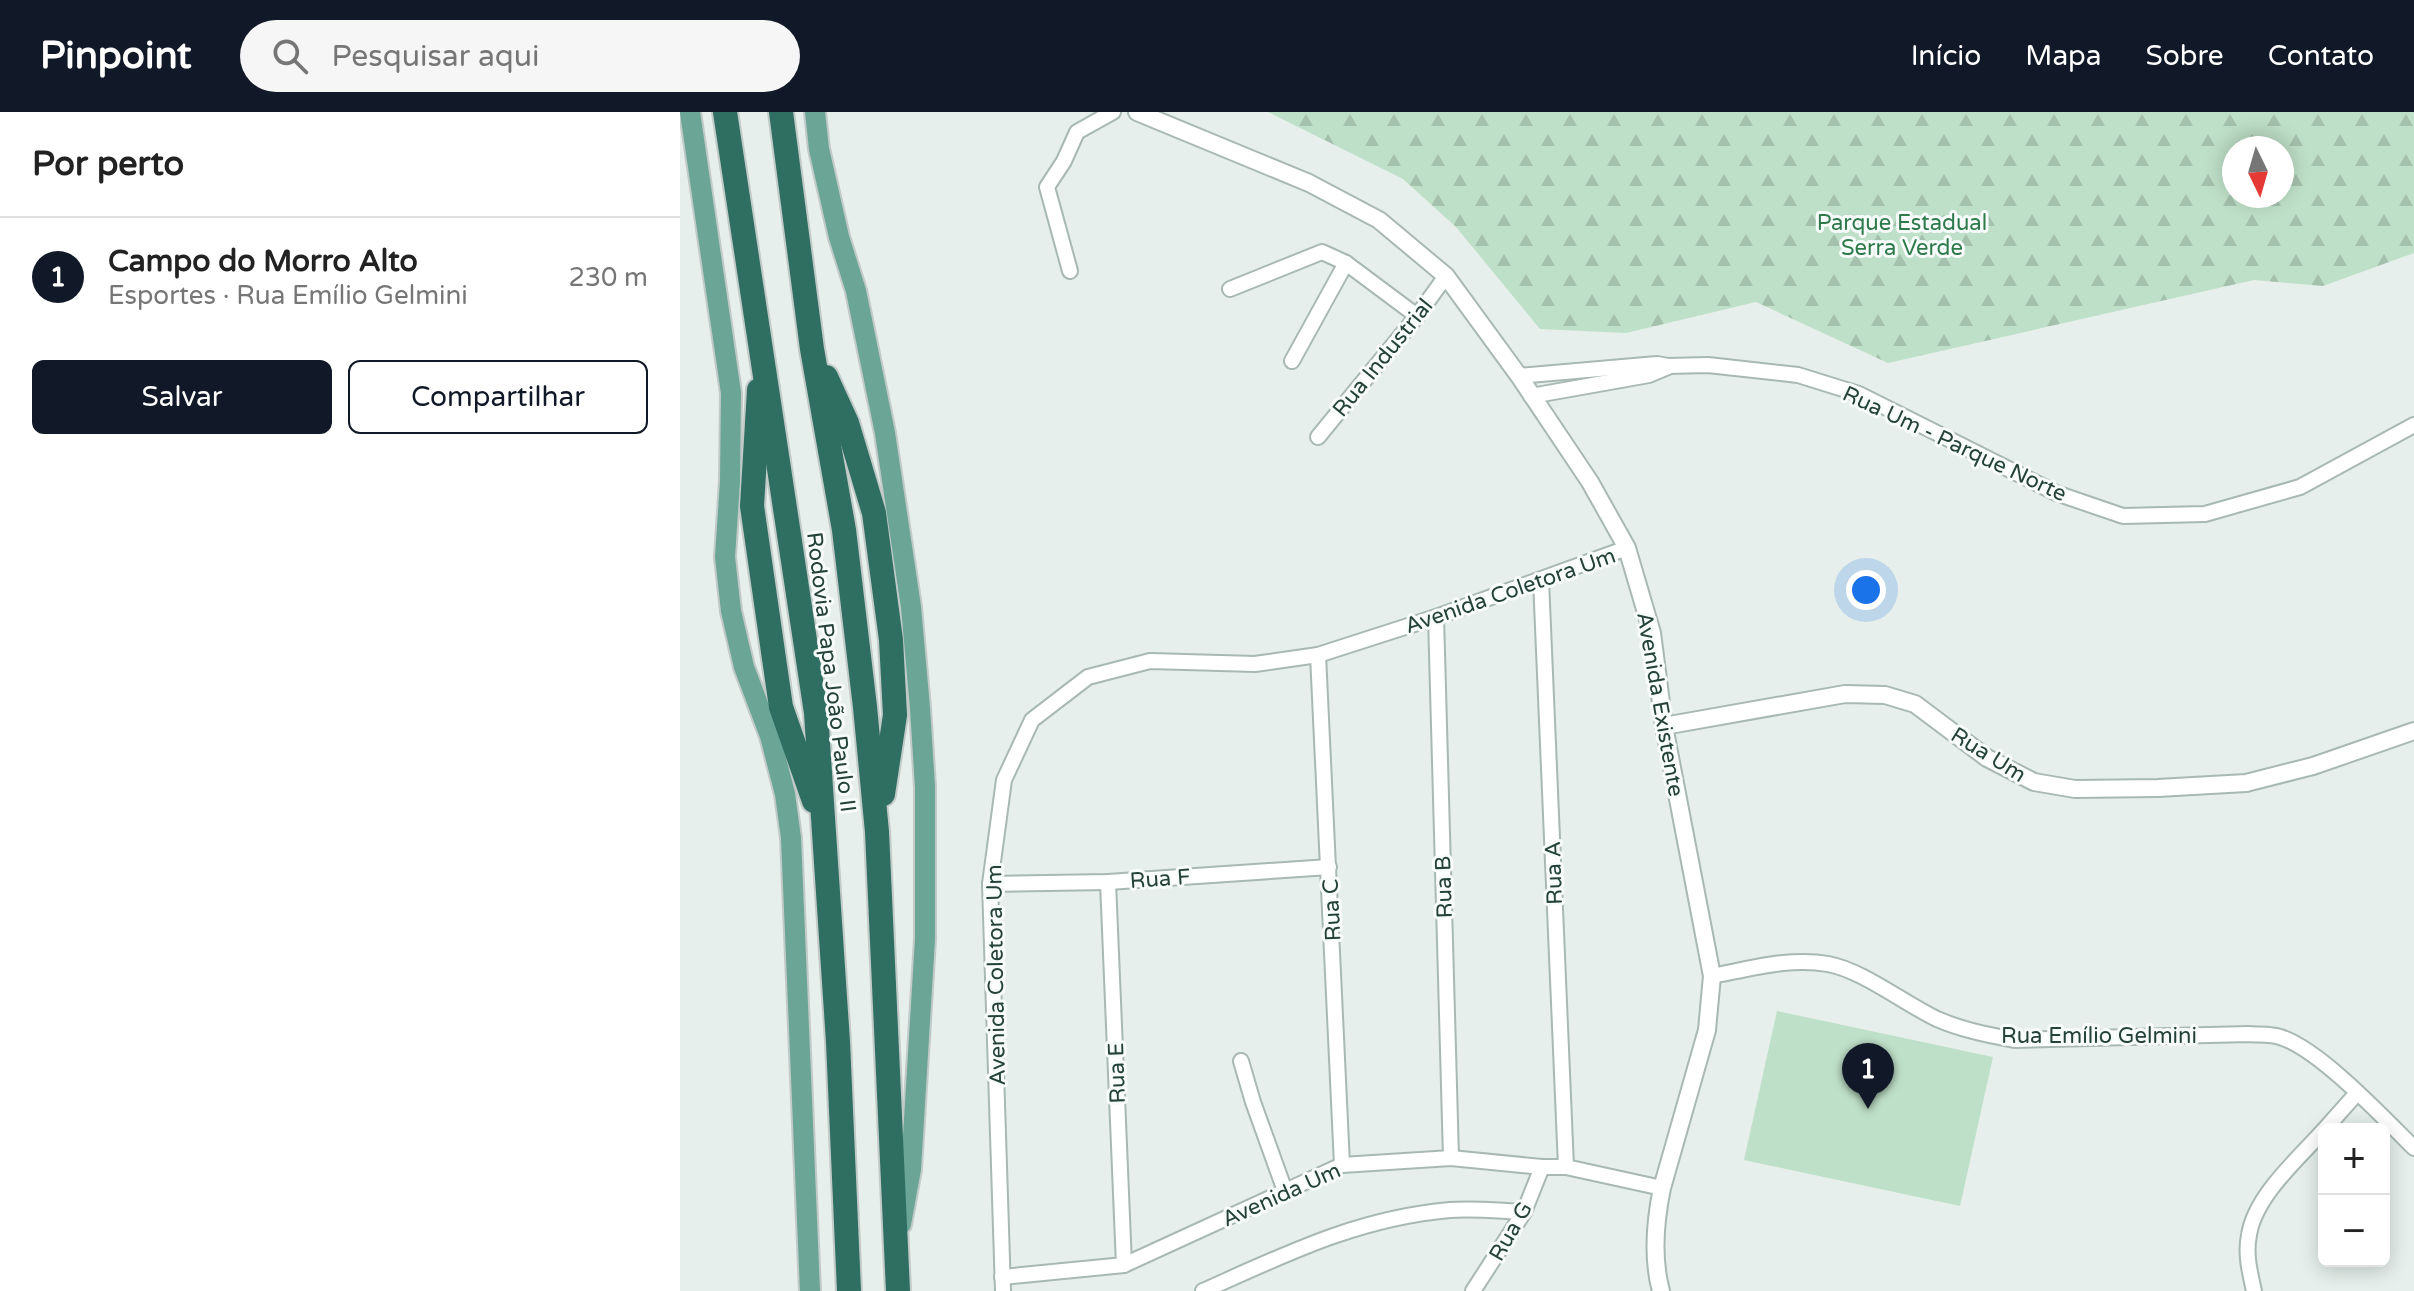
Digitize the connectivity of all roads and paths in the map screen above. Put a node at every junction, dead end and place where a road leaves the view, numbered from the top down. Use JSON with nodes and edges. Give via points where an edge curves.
{"nodes":[{"id":1,"x":690,"y":112,"type":"edge"},
{"id":2,"x":725,"y":112,"type":"edge"},
{"id":3,"x":781,"y":112,"type":"edge"},
{"id":4,"x":815,"y":112,"type":"edge"},
{"id":5,"x":1113,"y":112,"type":"edge"},
{"id":6,"x":1137,"y":112,"type":"edge"},
{"id":7,"x":1346,"y":263,"type":"junction"},
{"id":8,"x":1070,"y":271,"type":"dead end"},
{"id":9,"x":1446,"y":276,"type":"junction"},
{"id":10,"x":1230,"y":289,"type":"dead end"},
{"id":11,"x":1417,"y":316,"type":"junction"},
{"id":12,"x":812,"y":349,"type":"junction"},
{"id":13,"x":763,"y":356,"type":"junction"},
{"id":14,"x":1292,"y":361,"type":"dead end"},
{"id":15,"x":1668,"y":366,"type":"junction"},
{"id":16,"x":1519,"y":376,"type":"junction"},
{"id":17,"x":1531,"y":396,"type":"junction"},
{"id":18,"x":2414,"y":425,"type":"edge"},
{"id":19,"x":1318,"y":437,"type":"dead end"},
{"id":20,"x":1627,"y":548,"type":"junction"},
{"id":21,"x":1541,"y":580,"type":"junction"},
{"id":22,"x":1436,"y":617,"type":"junction"},
{"id":23,"x":1318,"y":655,"type":"junction"},
{"id":24,"x":1664,"y":726,"type":"junction"},
{"id":25,"x":2414,"y":731,"type":"edge"},
{"id":26,"x":826,"y":832,"type":"junction"},
{"id":27,"x":877,"y":832,"type":"junction"},
{"id":28,"x":1329,"y":867,"type":"junction"},
{"id":29,"x":1108,"y":882,"type":"junction"},
{"id":30,"x":990,"y":884,"type":"junction"},
{"id":31,"x":1712,"y":976,"type":"junction"},
{"id":32,"x":1241,"y":1061,"type":"dead end"},
{"id":33,"x":2357,"y":1093,"type":"junction"},
{"id":34,"x":2330,"y":1123,"type":"edge"},
{"id":35,"x":2318,"y":1136,"type":"edge"},
{"id":36,"x":2414,"y":1148,"type":"edge"},
{"id":37,"x":1451,"y":1158,"type":"junction"},
{"id":38,"x":1342,"y":1165,"type":"junction"},
{"id":39,"x":1542,"y":1167,"type":"junction"},
{"id":40,"x":1566,"y":1167,"type":"junction"},
{"id":41,"x":1662,"y":1188,"type":"junction"},
{"id":42,"x":1285,"y":1191,"type":"junction"},
{"id":43,"x":1524,"y":1212,"type":"junction"},
{"id":44,"x":896,"y":1255,"type":"junction"},
{"id":45,"x":1124,"y":1265,"type":"junction"},
{"id":46,"x":1003,"y":1284,"type":"edge"},
{"id":47,"x":810,"y":1291,"type":"edge"},
{"id":48,"x":849,"y":1291,"type":"edge"},
{"id":49,"x":898,"y":1291,"type":"edge"},
{"id":50,"x":1203,"y":1291,"type":"edge"},
{"id":51,"x":1473,"y":1291,"type":"edge"},
{"id":52,"x":1661,"y":1291,"type":"edge"},
{"id":53,"x":2254,"y":1291,"type":"edge"}],
"edges":[{"from":1,"to":47,"type":"main road","via":[[731,393],[725,557],[731,611],[744,667],[770,736],[791,838]]},
{"from":2,"to":13,"type":"highway","name":"Rodovia Papa João Paulo II"},
{"from":3,"to":12,"type":"highway","name":"Rodovia Papa João Paulo II"},
{"from":4,"to":44,"type":"main road","via":[[885,433],[911,607],[925,787],[925,939],[912,1154]]},
{"from":5,"to":8,"type":"street","via":[[1077,132],[1047,187]]},
{"from":6,"to":9,"type":"street","name":"Avenida Existente","via":[[1227,147],[1379,220]]},
{"from":7,"to":10,"type":"street","via":[[1322,252]]},
{"from":7,"to":11,"type":"street"},
{"from":7,"to":14,"type":"street"},
{"from":9,"to":11,"type":"street","name":"Rua Industrial"},
{"from":9,"to":16,"type":"street","name":"Avenida Existente"},
{"from":11,"to":19,"type":"street","name":"Rua Industrial"},
{"from":12,"to":27,"type":"highway","name":"Rodovia Papa João Paulo II","via":[[844,530]]},
{"from":12,"to":27,"type":"highway","via":[[847,423],[874,513],[895,715]]},
{"from":13,"to":26,"type":"highway","name":"Rodovia Papa João Paulo II","via":[[816,713]]},
{"from":13,"to":26,"type":"highway","via":[[752,506],[781,707]]},
{"from":15,"to":16,"type":"street","name":"Rua Um - Parque Norte"},
{"from":15,"to":17,"type":"street","name":"Rua Um - Parque Norte","via":[[1649,375]]},
{"from":15,"to":18,"type":"street","name":"Rua Um - Parque Norte","via":[[1798,375],[1859,394],[2056,493],[2123,516],[2205,514],[2300,487]]},
{"from":16,"to":17,"type":"street","name":"Avenida Existente"},
{"from":17,"to":20,"type":"street","name":"Avenida Existente"},
{"from":20,"to":21,"type":"street","name":"Avenida Coletora Um"},
{"from":20,"to":24,"type":"street","name":"Avenida Existente","via":[[1652,633]]},
{"from":21,"to":22,"type":"street","name":"Avenida Coletora Um"},
{"from":21,"to":40,"type":"street","name":"Rua A"},
{"from":22,"to":23,"type":"street","name":"Avenida Coletora Um"},
{"from":22,"to":37,"type":"street","name":"Rua B"},
{"from":23,"to":28,"type":"street","name":"Rua C"},
{"from":23,"to":30,"type":"street","name":"Avenida Coletora Um","via":[[1255,664],[1150,661],[1088,677],[1032,720],[1004,780]]},
{"from":24,"to":25,"type":"street","name":"Rua Um","via":[[1845,694],[1885,695],[1915,704],[1987,758],[2034,782],[2075,789],[2246,783]]},
{"from":24,"to":31,"type":"street","name":"Avenida Existente"},
{"from":26,"to":48,"type":"highway","name":"Rodovia Papa João Paulo II"},
{"from":27,"to":44,"type":"highway","name":"Rodovia Papa João Paulo II"},
{"from":28,"to":29,"type":"street","name":"Rua F"},
{"from":28,"to":38,"type":"street","name":"Rua C"},
{"from":29,"to":30,"type":"street","name":"Rua F"},
{"from":29,"to":45,"type":"street","name":"Rua E"},
{"from":30,"to":46,"type":"street","name":"Avenida Coletora Um"},
{"from":31,"to":33,"type":"street","name":"Rua Emílio Gelmini","via":[[1791,962],[1829,964],[1938,1019],[2015,1040],[2279,1036],[2300,1046]]},
{"from":31,"to":41,"type":"street","name":"Avenida Existente","via":[[1707,1030]]},
{"from":32,"to":42,"type":"street"},
{"from":33,"to":34,"type":"street"},
{"from":33,"to":36,"type":"street","name":"Rua Emílio Gelmini"},
{"from":35,"to":53,"type":"street","via":[[2266,1195],[2249,1233]]},
{"from":37,"to":38,"type":"street","name":"Avenida Um"},
{"from":37,"to":39,"type":"street","name":"Avenida Um"},
{"from":38,"to":42,"type":"street","name":"Avenida Um"},
{"from":39,"to":40,"type":"street","name":"Avenida Um"},
{"from":39,"to":43,"type":"street","name":"Rua G"},
{"from":40,"to":41,"type":"street","name":"Avenida Um"},
{"from":41,"to":52,"type":"street","name":"Avenida Existente","via":[[1656,1271]]},
{"from":42,"to":45,"type":"street","name":"Avenida Um"},
{"from":43,"to":50,"type":"street","via":[[1451,1210],[1367,1223]]},
{"from":43,"to":51,"type":"street","name":"Rua G"},
{"from":44,"to":49,"type":"highway","name":"Rodovia Papa João Paulo II"},
{"from":45,"to":46,"type":"street","name":"Avenida Um"}]}
